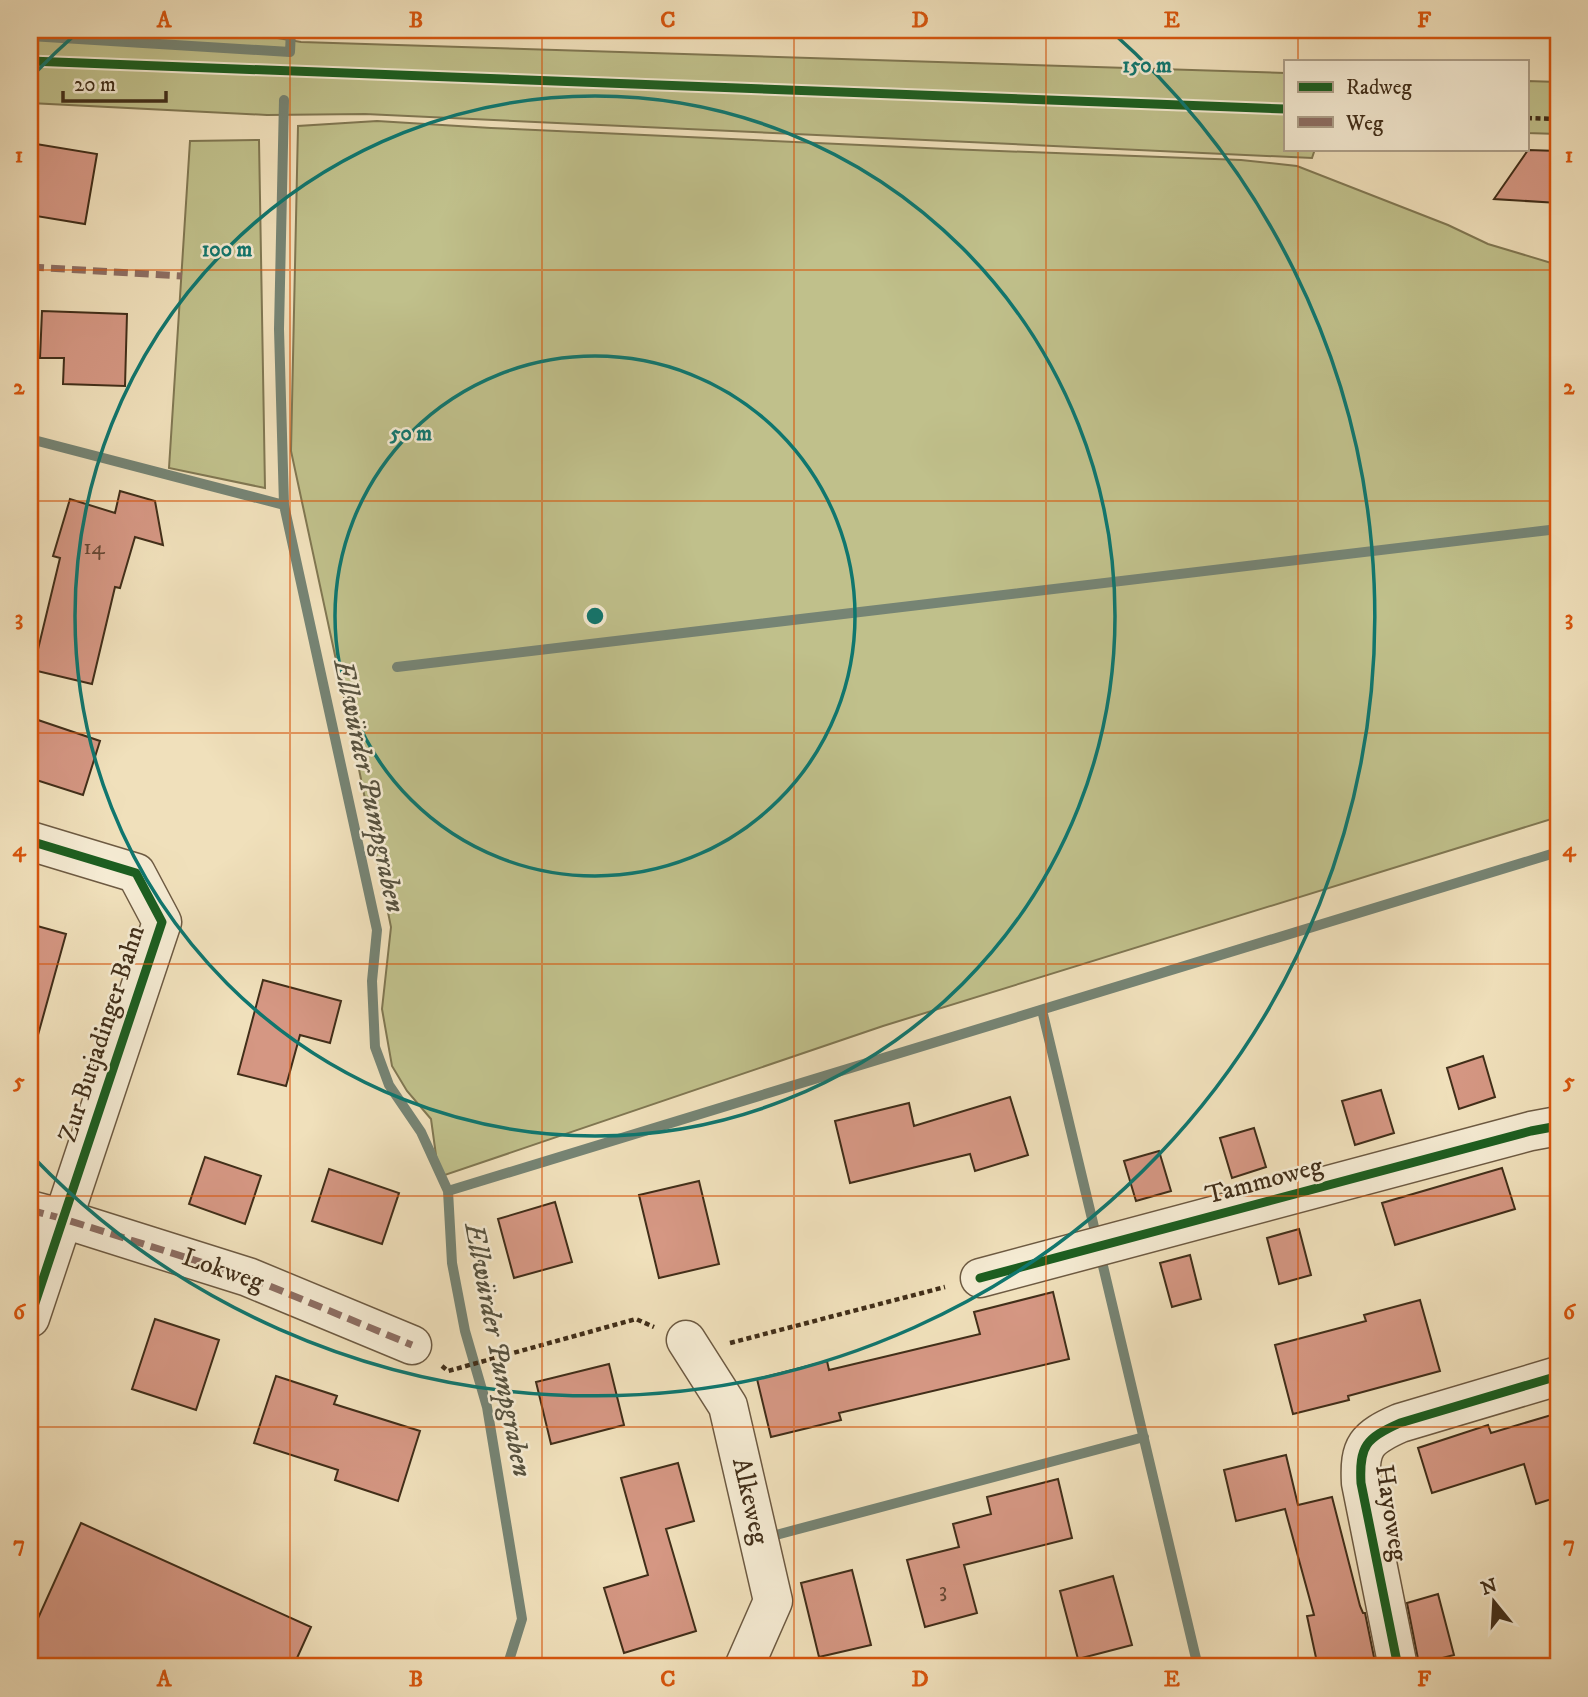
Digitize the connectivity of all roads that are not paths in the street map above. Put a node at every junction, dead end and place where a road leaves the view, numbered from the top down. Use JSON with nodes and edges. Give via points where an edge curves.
{"nodes":[{"id":1,"x":30,"y":841,"type":"edge"},
{"id":2,"x":1558,"y":1126,"type":"edge"},
{"id":3,"x":47,"y":1214,"type":"edge"},
{"id":4,"x":980,"y":1278,"type":"road end"},
{"id":5,"x":30,"y":1318,"type":"edge"},
{"id":6,"x":686,"y":1340,"type":"dead end"},
{"id":7,"x":412,"y":1345,"type":"dead end"},
{"id":8,"x":1558,"y":1376,"type":"edge"},
{"id":9,"x":744,"y":1667,"type":"edge"},
{"id":10,"x":1398,"y":1667,"type":"edge"}],
"edges":[{"from":1,"to":3,"type":"street","name":"Zur Butjadinger Bahn","via":[[136,873],[162,922]]},
{"from":2,"to":4,"type":"street","name":"Tammoweg"},
{"from":3,"to":5,"type":"street","name":"Zur Butjadinger Bahn"},
{"from":3,"to":7,"type":"street","name":"Lokweg","via":[[248,1277]]},
{"from":6,"to":9,"type":"street","name":"Alkeweg","via":[[728,1406],[773,1601]]},
{"from":8,"to":10,"type":"street","name":"Hayoweg","via":[[1400,1423],[1378,1433],[1365,1446],[1361,1483]]}]}
